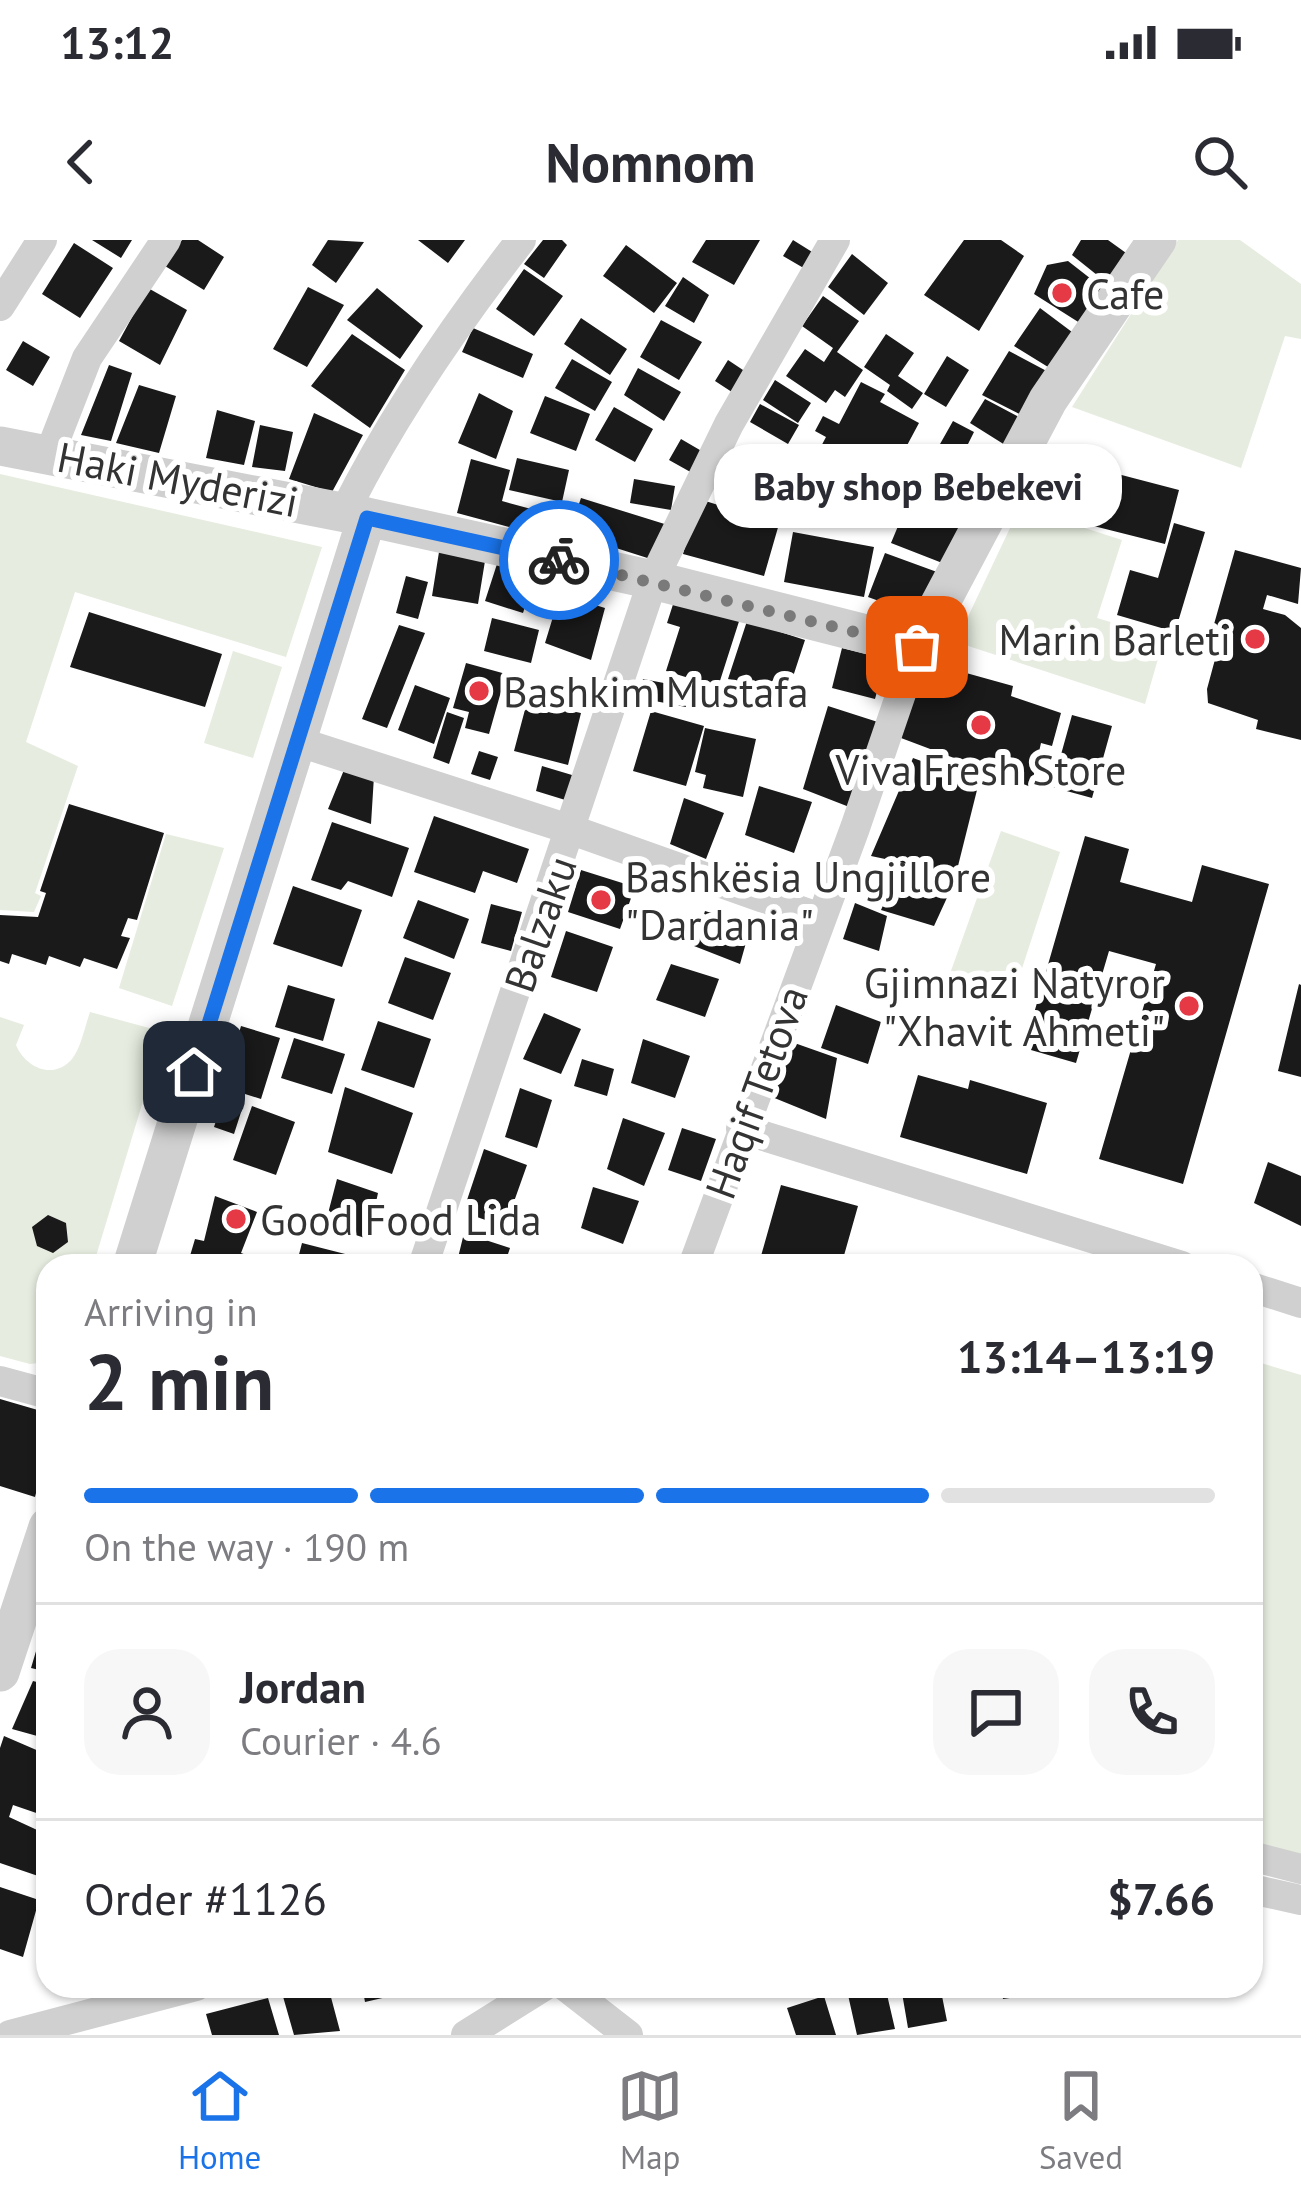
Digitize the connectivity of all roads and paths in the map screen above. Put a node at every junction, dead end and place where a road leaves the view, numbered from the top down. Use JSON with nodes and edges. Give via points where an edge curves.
{"nodes":[{"id":1,"x":42,"y":240,"type":"edge"},
{"id":2,"x":166,"y":240,"type":"edge"},
{"id":3,"x":521,"y":240,"type":"edge"},
{"id":4,"x":836,"y":240,"type":"edge"},
{"id":5,"x":1157,"y":240,"type":"edge"},
{"id":6,"x":0,"y":306,"type":"edge"},
{"id":7,"x":0,"y":446,"type":"edge"},
{"id":8,"x":50,"y":453,"type":"junction"},
{"id":9,"x":356,"y":515,"type":"junction"},
{"id":10,"x":653,"y":580,"type":"junction"},
{"id":11,"x":917,"y":647,"type":"junction"},
{"id":12,"x":298,"y":742,"type":"junction"},
{"id":13,"x":572,"y":830,"type":"junction"},
{"id":14,"x":820,"y":919,"type":"junction"},
{"id":15,"x":741,"y":1129,"type":"junction"},
{"id":16,"x":136,"y":1254,"type":"edge"},
{"id":17,"x":427,"y":1254,"type":"edge"},
{"id":18,"x":697,"y":1254,"type":"edge"},
{"id":19,"x":1143,"y":1254,"type":"edge"},
{"id":20,"x":1263,"y":1291,"type":"edge"},
{"id":21,"x":1301,"y":1303,"type":"edge"},
{"id":22,"x":0,"y":1381,"type":"edge"},
{"id":23,"x":36,"y":1391,"type":"edge"},
{"id":24,"x":36,"y":1563,"type":"edge"},
{"id":25,"x":0,"y":1672,"type":"edge"},
{"id":26,"x":1263,"y":1859,"type":"edge"},
{"id":27,"x":1301,"y":1869,"type":"edge"},
{"id":28,"x":1263,"y":1892,"type":"edge"},
{"id":29,"x":1301,"y":1900,"type":"edge"},
{"id":30,"x":148,"y":1998,"type":"edge"},
{"id":31,"x":525,"y":1998,"type":"edge"},
{"id":32,"x":580,"y":1998,"type":"edge"},
{"id":33,"x":10,"y":2035,"type":"edge"},
{"id":34,"x":466,"y":2035,"type":"edge"},
{"id":35,"x":628,"y":2035,"type":"edge"}],
"edges":[{"from":1,"to":6,"type":"street"},
{"from":2,"to":8,"type":"street","via":[[88,358]]},
{"from":3,"to":9,"type":"street","via":[[363,474]]},
{"from":4,"to":10,"type":"street","name":"Balzaku","via":[[729,424]]},
{"from":5,"to":11,"type":"street","via":[[1048,400]]},
{"from":7,"to":8,"type":"street","name":"Haki Myderizi"},
{"from":8,"to":9,"type":"street","name":"Haki Myderizi"},
{"from":9,"to":10,"type":"street","name":"Haki Myderizi"},
{"from":9,"to":12,"type":"street"},
{"from":10,"to":11,"type":"street","name":"Haki Myderizi"},
{"from":10,"to":13,"type":"street","name":"Balzaku"},
{"from":11,"to":14,"type":"street","name":"Haqif Tetova"},
{"from":12,"to":13,"type":"street"},
{"from":12,"to":16,"type":"street"},
{"from":13,"to":14,"type":"street"},
{"from":13,"to":17,"type":"street","name":"Balzaku"},
{"from":14,"to":15,"type":"street","name":"Haqif Tetova"},
{"from":15,"to":18,"type":"street","name":"Haqif Tetova"},
{"from":15,"to":19,"type":"street"},
{"from":20,"to":21,"type":"street"},
{"from":22,"to":23,"type":"street"},
{"from":24,"to":25,"type":"street"},
{"from":26,"to":27,"type":"street"},
{"from":28,"to":29,"type":"street"},
{"from":30,"to":33,"type":"street"},
{"from":31,"to":34,"type":"street"},
{"from":32,"to":35,"type":"street"}]}
